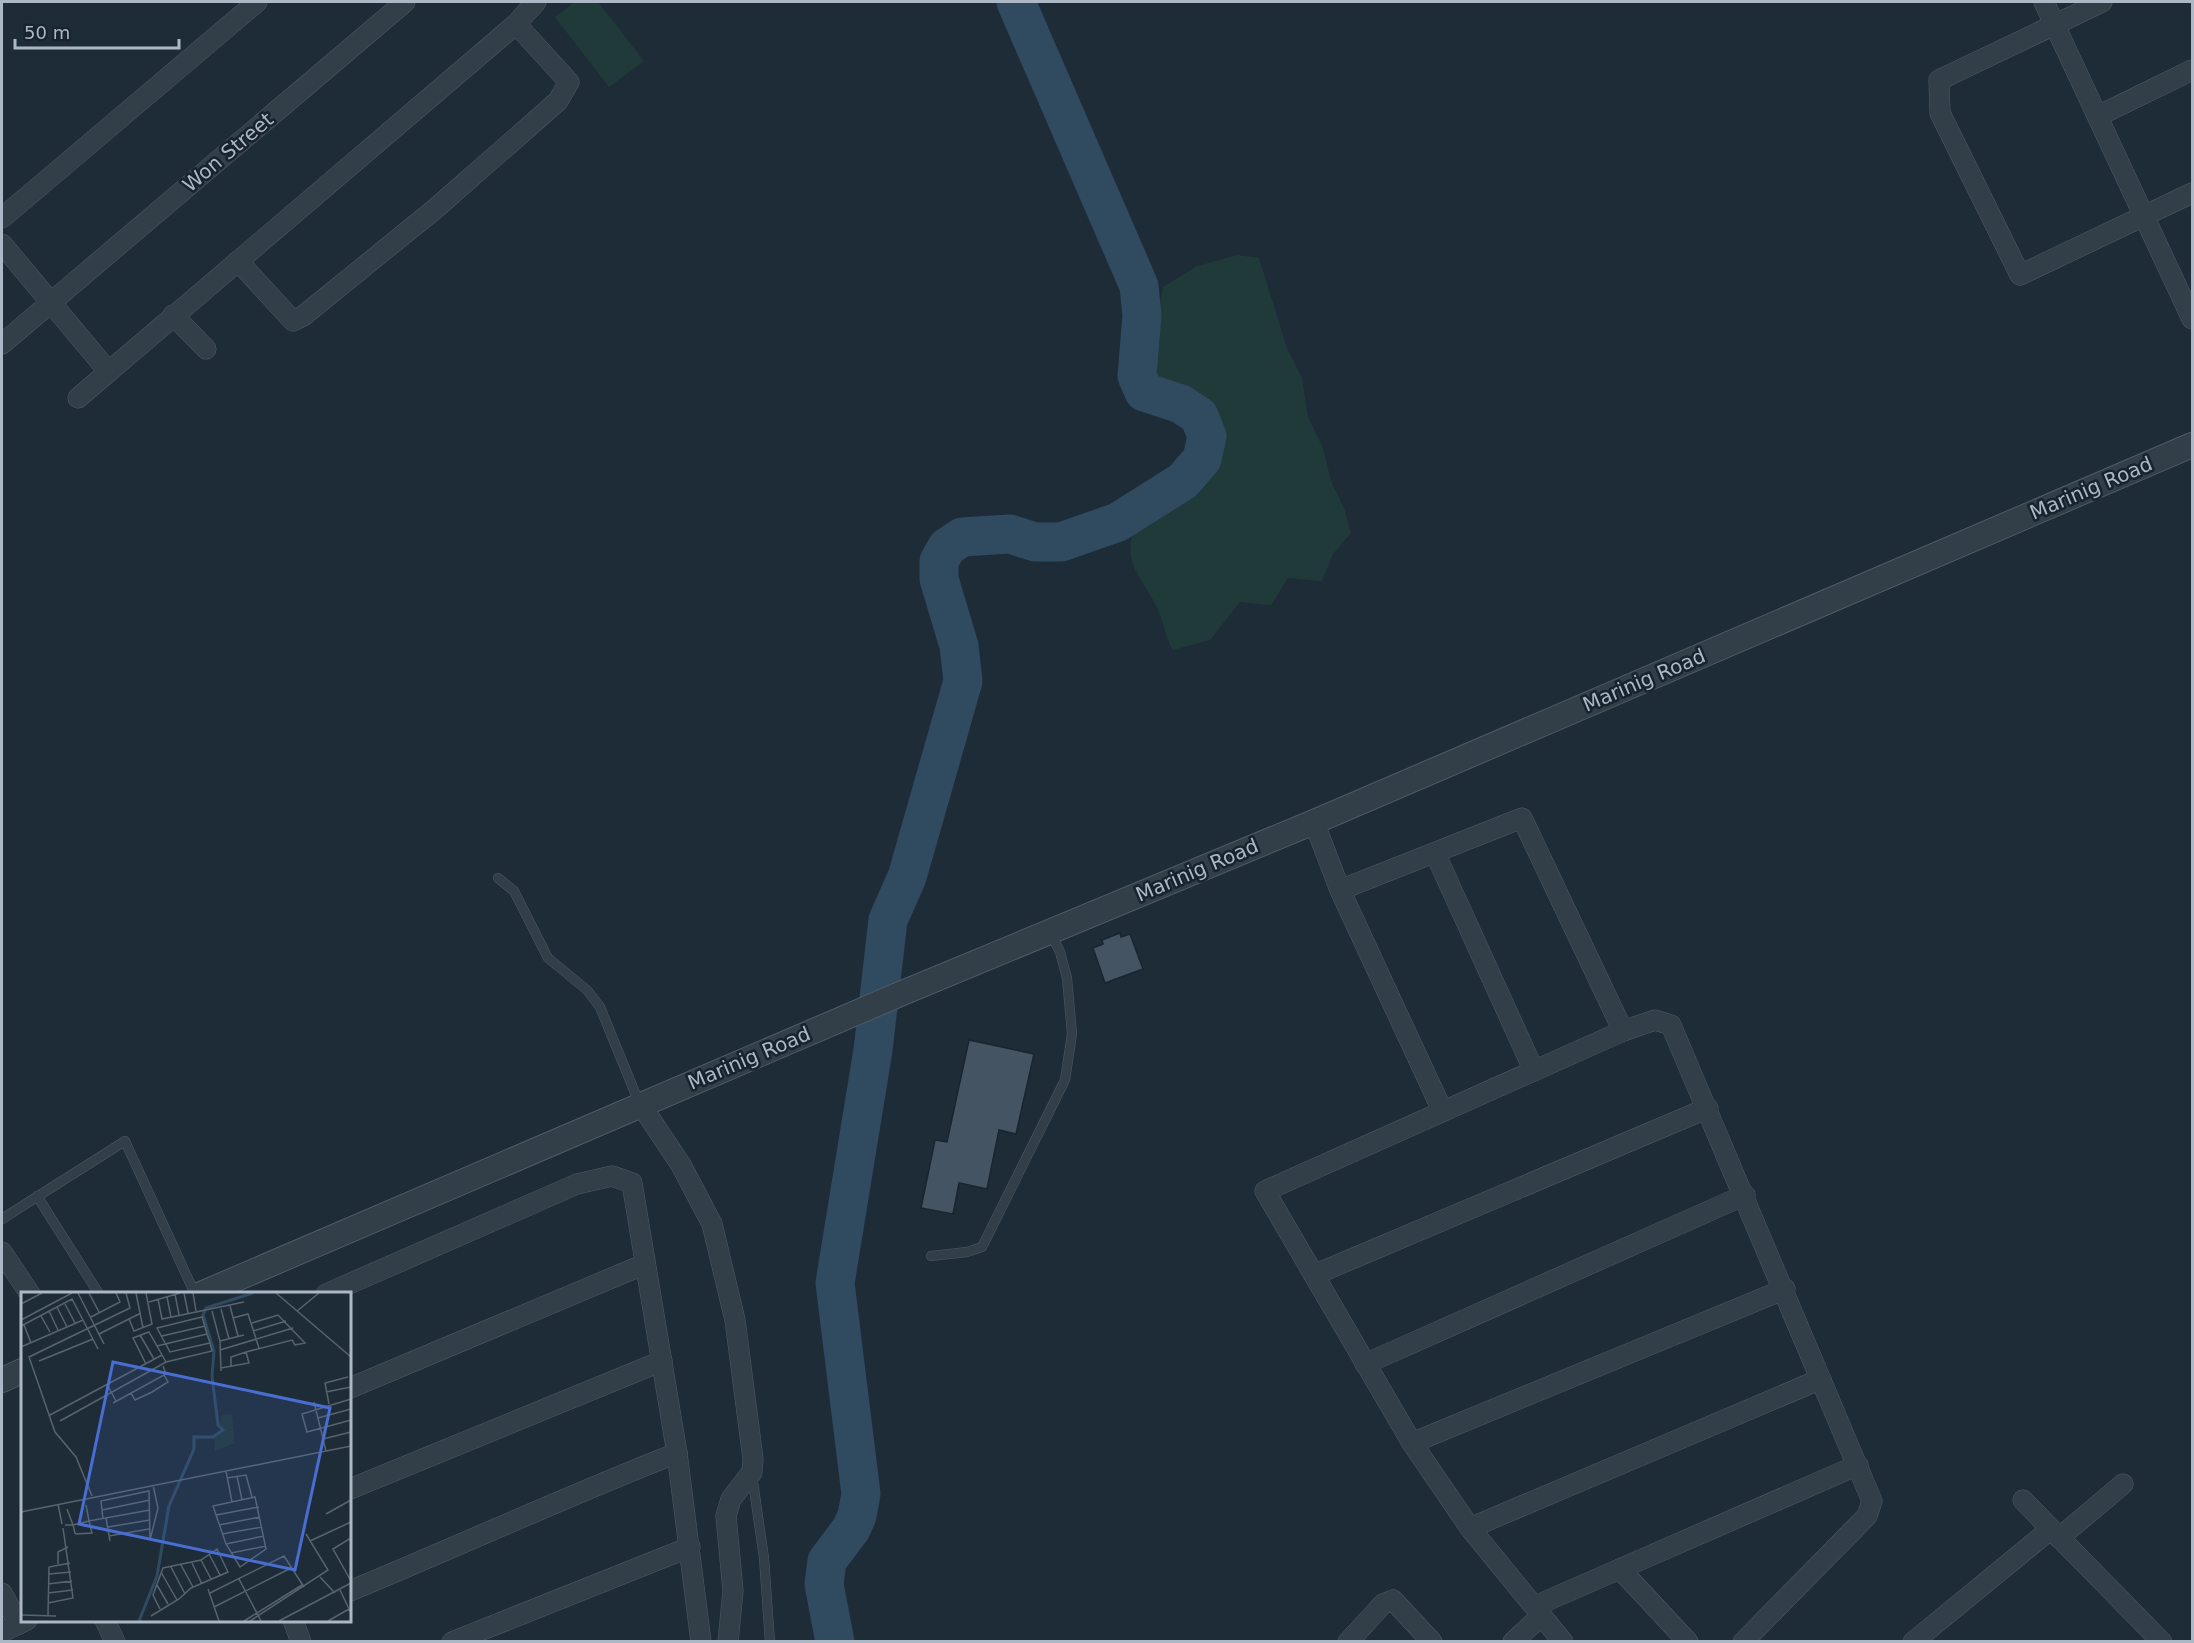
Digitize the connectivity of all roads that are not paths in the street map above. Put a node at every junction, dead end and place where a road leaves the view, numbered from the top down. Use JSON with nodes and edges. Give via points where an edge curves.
{"nodes":[{"id":1,"x":257,"y":2,"type":"edge"},
{"id":2,"x":405,"y":2,"type":"edge"},
{"id":3,"x":536,"y":2,"type":"edge"},
{"id":4,"x":2044,"y":2,"type":"edge"},
{"id":5,"x":2102,"y":2,"type":"edge"},
{"id":6,"x":516,"y":24,"type":"junction"},
{"id":7,"x":2055,"y":25,"type":"junction"},
{"id":8,"x":2193,"y":70,"type":"edge"},
{"id":9,"x":2098,"y":116,"type":"junction"},
{"id":10,"x":2193,"y":193,"type":"edge"},
{"id":11,"x":2145,"y":217,"type":"junction"},
{"id":12,"x":2,"y":218,"type":"edge"},
{"id":13,"x":2,"y":243,"type":"edge"},
{"id":14,"x":238,"y":261,"type":"junction"},
{"id":15,"x":50,"y":303,"type":"junction"},
{"id":16,"x":173,"y":315,"type":"junction"},
{"id":17,"x":2192,"y":315,"type":"edge"},
{"id":18,"x":2,"y":344,"type":"edge"},
{"id":19,"x":206,"y":349,"type":"dead end"},
{"id":20,"x":108,"y":371,"type":"junction"},
{"id":21,"x":78,"y":398,"type":"dead end"},
{"id":22,"x":2193,"y":445,"type":"edge"},
{"id":23,"x":1314,"y":822,"type":"junction"},
{"id":24,"x":1435,"y":853,"type":"junction"},
{"id":25,"x":498,"y":878,"type":"dead end"},
{"id":26,"x":1340,"y":890,"type":"junction"},
{"id":27,"x":1050,"y":931,"type":"junction"},
{"id":28,"x":1623,"y":1031,"type":"junction"},
{"id":29,"x":1534,"y":1071,"type":"junction"},
{"id":30,"x":640,"y":1105,"type":"junction"},
{"id":31,"x":1708,"y":1108,"type":"junction"},
{"id":32,"x":1442,"y":1110,"type":"junction"},
{"id":33,"x":1745,"y":1195,"type":"junction"},
{"id":34,"x":37,"y":1196,"type":"junction"},
{"id":35,"x":2,"y":1219,"type":"edge"},
{"id":36,"x":2,"y":1252,"type":"edge"},
{"id":37,"x":932,"y":1256,"type":"dead end"},
{"id":38,"x":645,"y":1264,"type":"junction"},
{"id":39,"x":1314,"y":1275,"type":"junction"},
{"id":40,"x":1785,"y":1289,"type":"junction"},
{"id":41,"x":29,"y":1292,"type":"edge"},
{"id":42,"x":98,"y":1292,"type":"edge"},
{"id":43,"x":195,"y":1292,"type":"edge"},
{"id":44,"x":203,"y":1292,"type":"edge"},
{"id":45,"x":328,"y":1292,"type":"edge"},
{"id":46,"x":662,"y":1361,"type":"junction"},
{"id":47,"x":1365,"y":1364,"type":"junction"},
{"id":48,"x":21,"y":1371,"type":"edge"},
{"id":49,"x":1821,"y":1378,"type":"junction"},
{"id":50,"x":2,"y":1380,"type":"edge"},
{"id":51,"x":351,"y":1388,"type":"edge"},
{"id":52,"x":1412,"y":1443,"type":"junction"},
{"id":53,"x":677,"y":1453,"type":"junction"},
{"id":54,"x":1858,"y":1465,"type":"junction"},
{"id":55,"x":752,"y":1472,"type":"junction"},
{"id":56,"x":2123,"y":1484,"type":"dead end"},
{"id":57,"x":351,"y":1490,"type":"edge"},
{"id":58,"x":2024,"y":1500,"type":"dead end"},
{"id":59,"x":1470,"y":1528,"type":"junction"},
{"id":60,"x":2055,"y":1534,"type":"junction"},
{"id":61,"x":690,"y":1547,"type":"junction"},
{"id":62,"x":1620,"y":1569,"type":"junction"},
{"id":63,"x":351,"y":1591,"type":"edge"},
{"id":64,"x":2,"y":1593,"type":"edge"},
{"id":65,"x":1538,"y":1611,"type":"junction"},
{"id":66,"x":106,"y":1622,"type":"edge"},
{"id":67,"x":294,"y":1622,"type":"edge"},
{"id":68,"x":16,"y":1626,"type":"edge"},
{"id":69,"x":2150,"y":1638,"type":"edge"},
{"id":70,"x":115,"y":1641,"type":"edge"},
{"id":71,"x":301,"y":1641,"type":"edge"},
{"id":72,"x":452,"y":1641,"type":"edge"},
{"id":73,"x":701,"y":1641,"type":"edge"},
{"id":74,"x":728,"y":1641,"type":"edge"},
{"id":75,"x":770,"y":1641,"type":"edge"},
{"id":76,"x":1348,"y":1641,"type":"edge"},
{"id":77,"x":1432,"y":1641,"type":"edge"},
{"id":78,"x":1513,"y":1641,"type":"edge"},
{"id":79,"x":1563,"y":1641,"type":"edge"},
{"id":80,"x":1688,"y":1641,"type":"edge"},
{"id":81,"x":1743,"y":1641,"type":"edge"},
{"id":82,"x":1913,"y":1641,"type":"edge"}],
"edges":[{"from":1,"to":12,"type":"street"},
{"from":2,"to":15,"type":"street","name":"Won Street"},
{"from":3,"to":6,"type":"street"},
{"from":4,"to":7,"type":"street"},
{"from":5,"to":7,"type":"street"},
{"from":6,"to":14,"type":"street"},
{"from":6,"to":14,"type":"street","via":[[569,82],[558,101],[435,209],[292,321]]},
{"from":7,"to":9,"type":"street"},
{"from":7,"to":11,"type":"street","via":[[1939,80],[1940,113],[2020,275]]},
{"from":8,"to":9,"type":"street"},
{"from":9,"to":11,"type":"street"},
{"from":10,"to":11,"type":"street"},
{"from":11,"to":17,"type":"street"},
{"from":13,"to":15,"type":"street"},
{"from":14,"to":16,"type":"street"},
{"from":15,"to":18,"type":"street","name":"Won Street"},
{"from":15,"to":20,"type":"street"},
{"from":16,"to":19,"type":"street"},
{"from":16,"to":20,"type":"street"},
{"from":20,"to":21,"type":"street"},
{"from":22,"to":23,"type":"street","name":"Marinig Road"},
{"from":23,"to":26,"type":"street"},
{"from":23,"to":27,"type":"street","name":"Marinig Road"},
{"from":24,"to":26,"type":"street"},
{"from":24,"to":28,"type":"street","via":[[1522,818]]},
{"from":24,"to":29,"type":"street"},
{"from":25,"to":30,"type":"lane","via":[[514,891],[548,958],[587,990],[600,1007]]},
{"from":26,"to":32,"type":"street"},
{"from":27,"to":30,"type":"street","name":"Marinig Road"},
{"from":27,"to":37,"type":"lane","via":[[1067,978],[1072,1034],[1065,1080],[982,1247]]},
{"from":28,"to":29,"type":"street"},
{"from":28,"to":31,"type":"street","via":[[1655,1020],[1671,1024]]},
{"from":29,"to":32,"type":"street"},
{"from":30,"to":44,"type":"street","name":"Marinig Road"},
{"from":30,"to":55,"type":"street","via":[[681,1165],[712,1224],[735,1320]]},
{"from":31,"to":33,"type":"street"},
{"from":31,"to":39,"type":"street"},
{"from":32,"to":39,"type":"street","via":[[1265,1191]]},
{"from":33,"to":40,"type":"street"},
{"from":33,"to":47,"type":"street"},
{"from":34,"to":35,"type":"lane"},
{"from":34,"to":42,"type":"lane"},
{"from":34,"to":43,"type":"lane","via":[[125,1141]]},
{"from":36,"to":41,"type":"street"},
{"from":38,"to":45,"type":"street","via":[[632,1183],[612,1176],[577,1184]]},
{"from":38,"to":46,"type":"street"},
{"from":38,"to":51,"type":"street"},
{"from":39,"to":47,"type":"street"},
{"from":40,"to":49,"type":"street"},
{"from":40,"to":52,"type":"street"},
{"from":46,"to":53,"type":"street"},
{"from":46,"to":57,"type":"street"},
{"from":47,"to":52,"type":"street"},
{"from":48,"to":50,"type":"street"},
{"from":49,"to":54,"type":"street"},
{"from":49,"to":59,"type":"street"},
{"from":52,"to":59,"type":"street"},
{"from":53,"to":61,"type":"street"},
{"from":53,"to":63,"type":"street"},
{"from":54,"to":62,"type":"street"},
{"from":54,"to":81,"type":"street","via":[[1872,1501],[1867,1516]]},
{"from":55,"to":74,"type":"street","via":[[736,1492],[726,1516],[733,1591]]},
{"from":55,"to":75,"type":"lane"},
{"from":56,"to":60,"type":"street"},
{"from":58,"to":60,"type":"street"},
{"from":59,"to":65,"type":"street"},
{"from":60,"to":69,"type":"street"},
{"from":60,"to":82,"type":"street"},
{"from":61,"to":72,"type":"street"},
{"from":61,"to":73,"type":"street"},
{"from":62,"to":65,"type":"street"},
{"from":62,"to":80,"type":"street"},
{"from":64,"to":68,"type":"street"},
{"from":65,"to":78,"type":"street"},
{"from":65,"to":79,"type":"street"},
{"from":66,"to":70,"type":"street"},
{"from":67,"to":71,"type":"street"},
{"from":76,"to":77,"type":"street","via":[[1383,1604],[1393,1600]]}]}
